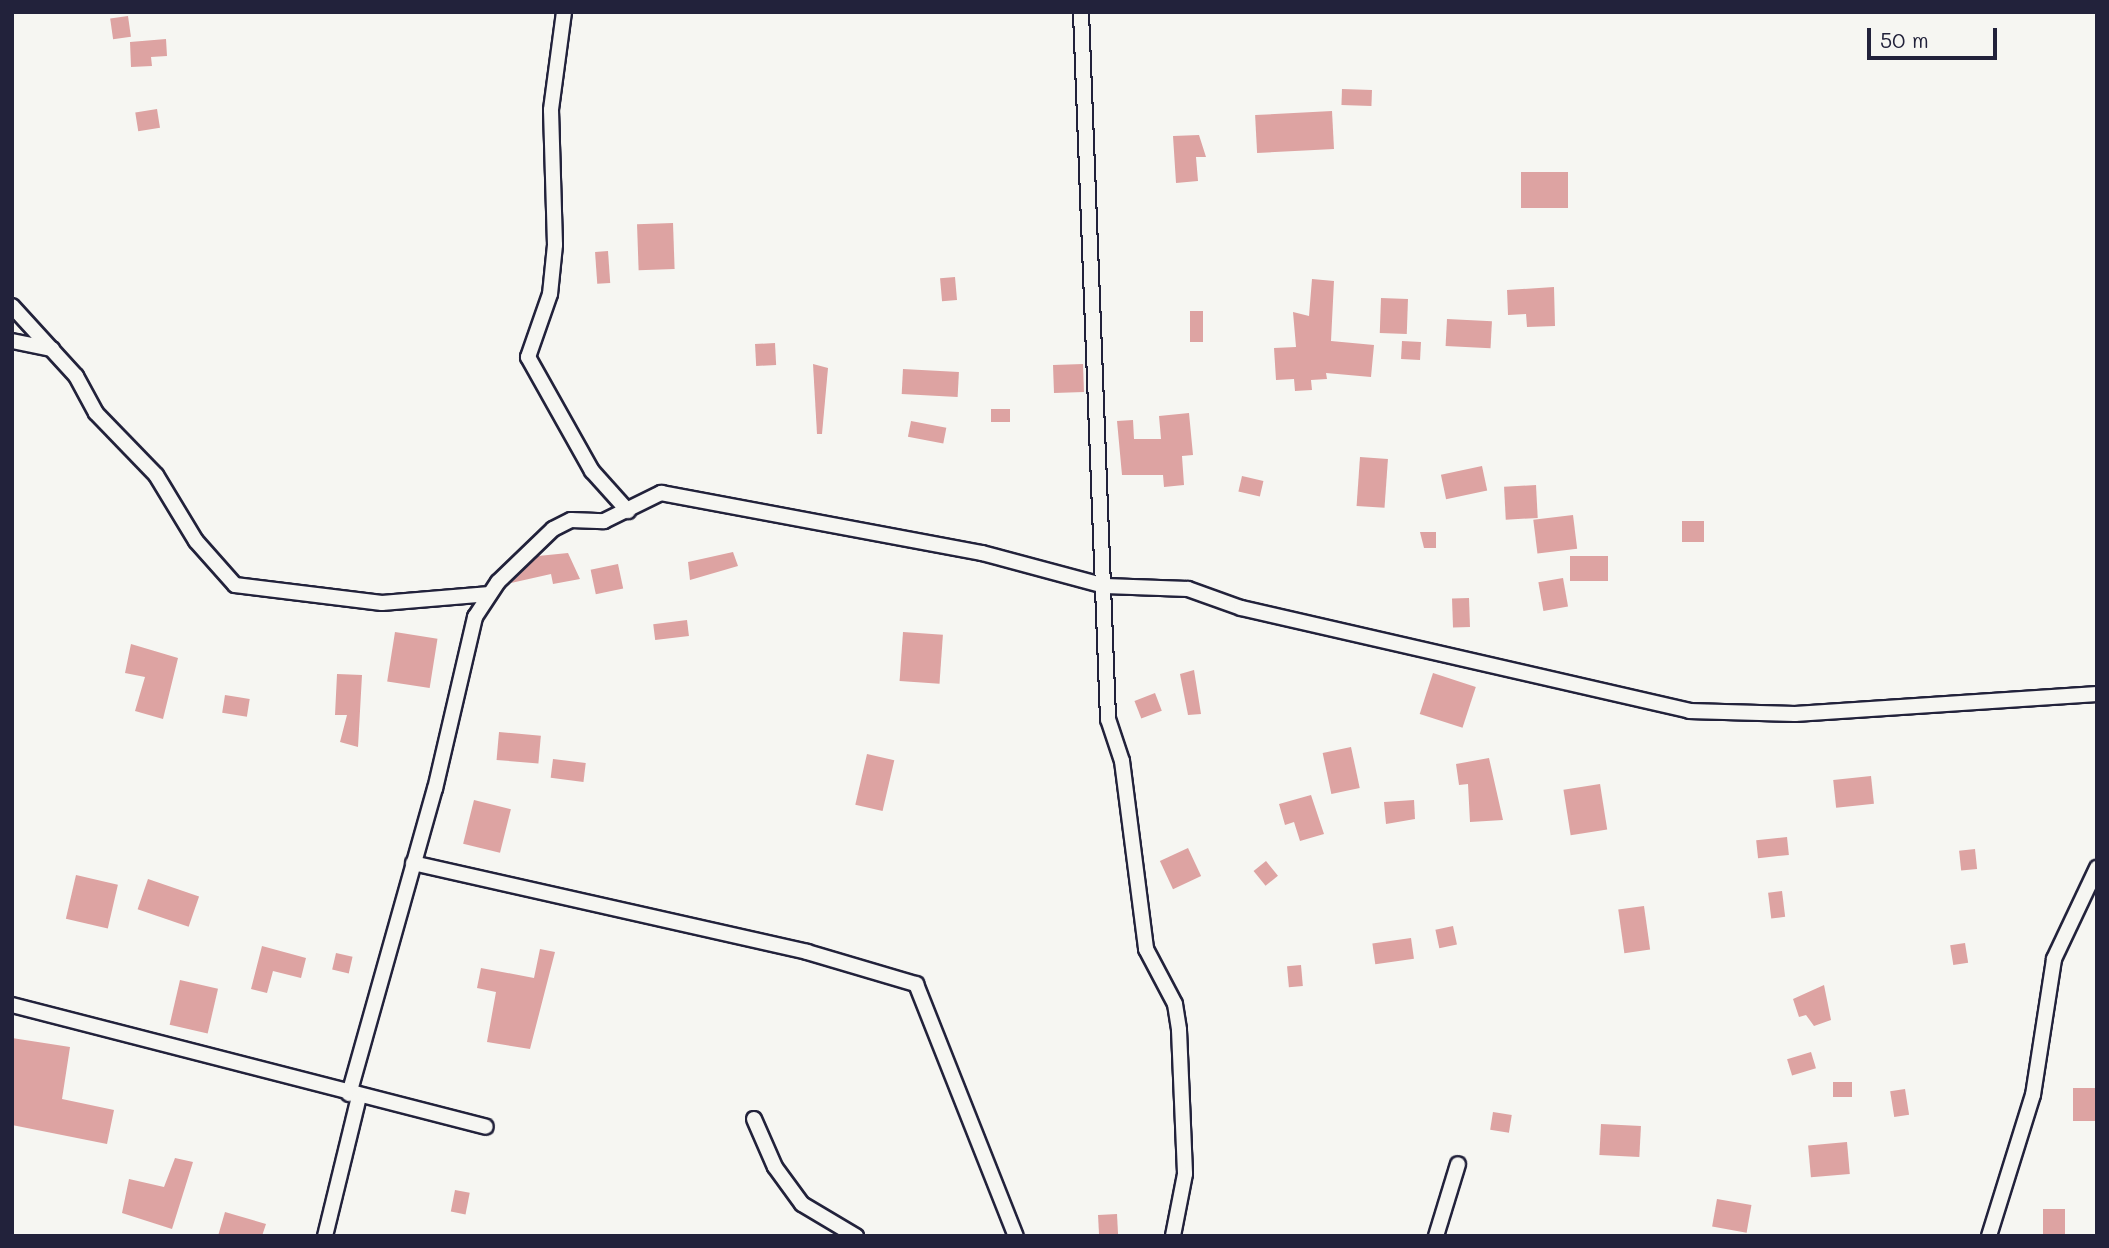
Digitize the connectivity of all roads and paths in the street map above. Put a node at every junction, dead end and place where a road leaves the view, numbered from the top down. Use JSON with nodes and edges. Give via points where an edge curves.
{"nodes":[{"id":1,"x":564,"y":12,"type":"edge"},
{"id":2,"x":1081,"y":12,"type":"edge"},
{"id":3,"x":12,"y":306,"type":"edge"},
{"id":4,"x":12,"y":341,"type":"edge"},
{"id":5,"x":52,"y":349,"type":"junction"},
{"id":6,"x":628,"y":510,"type":"junction"},
{"id":7,"x":1105,"y":586,"type":"junction"},
{"id":8,"x":490,"y":594,"type":"junction"},
{"id":9,"x":2097,"y":694,"type":"edge"},
{"id":10,"x":413,"y":863,"type":"junction"},
{"id":11,"x":2097,"y":868,"type":"edge"},
{"id":12,"x":12,"y":1005,"type":"edge"},
{"id":13,"x":354,"y":1095,"type":"junction"},
{"id":14,"x":754,"y":1119,"type":"dead end"},
{"id":15,"x":486,"y":1127,"type":"dead end"},
{"id":16,"x":1458,"y":1164,"type":"dead end"},
{"id":17,"x":325,"y":1236,"type":"edge"},
{"id":18,"x":856,"y":1236,"type":"edge"},
{"id":19,"x":1016,"y":1236,"type":"edge"},
{"id":20,"x":1172,"y":1236,"type":"edge"},
{"id":21,"x":1436,"y":1236,"type":"edge"},
{"id":22,"x":1989,"y":1236,"type":"edge"}],
"edges":[{"from":1,"to":6,"type":"street","via":[[551,110],[555,245],[550,294],[528,357],[592,471]]},
{"from":2,"to":7,"type":"street"},
{"from":3,"to":5,"type":"street"},
{"from":4,"to":5,"type":"street"},
{"from":5,"to":8,"type":"street","via":[[96,413],[156,475],[196,541],[235,585],[382,603]]},
{"from":6,"to":7,"type":"street","via":[[662,493],[680,492],[982,553]]},
{"from":6,"to":8,"type":"street","via":[[554,529]]},
{"from":7,"to":9,"type":"street","via":[[1188,589],[1241,608],[1689,711],[1795,714]]},
{"from":7,"to":20,"type":"street","via":[[1108,719],[1122,761],[1141,925],[1175,1004],[1178,1030],[1185,1174]]},
{"from":8,"to":10,"type":"street","via":[[475,617]]},
{"from":10,"to":13,"type":"street"},
{"from":10,"to":19,"type":"street","via":[[807,952],[916,984]]},
{"from":11,"to":22,"type":"street","via":[[2054,959],[2033,1095]]},
{"from":12,"to":13,"type":"street"},
{"from":13,"to":15,"type":"street"},
{"from":13,"to":17,"type":"street"},
{"from":14,"to":18,"type":"street","via":[[775,1167],[802,1205]]},
{"from":16,"to":21,"type":"street"}]}
